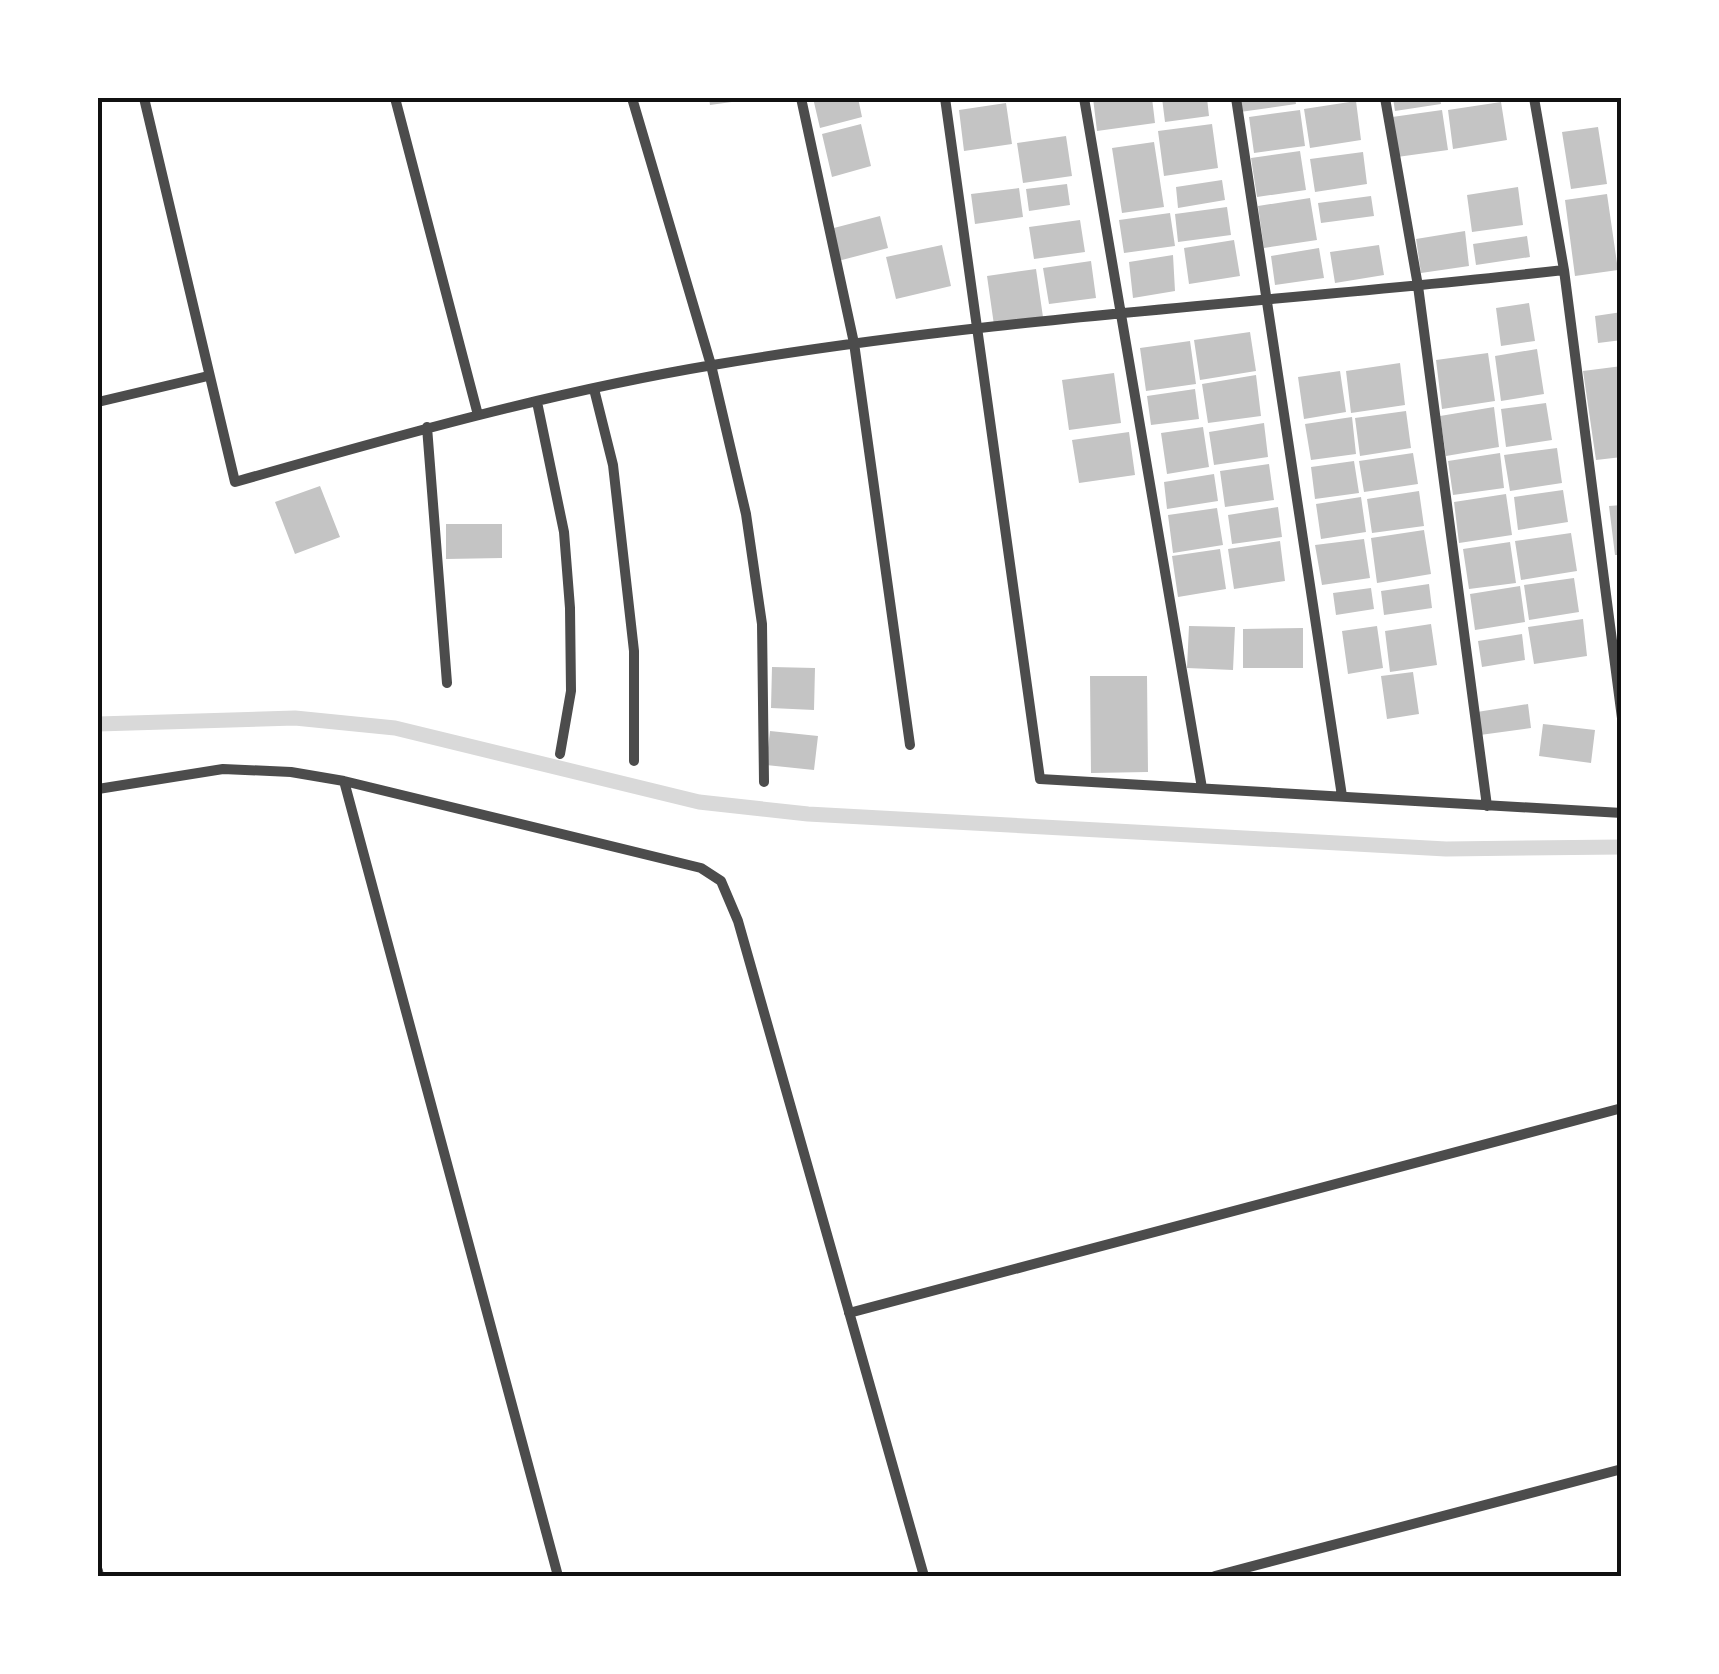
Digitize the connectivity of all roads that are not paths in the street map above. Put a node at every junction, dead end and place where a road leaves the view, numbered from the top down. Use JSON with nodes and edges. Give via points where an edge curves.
{"nodes":[{"id":1,"x":144,"y":98,"type":"edge"},
{"id":2,"x":395,"y":98,"type":"edge"},
{"id":3,"x":632,"y":98,"type":"edge"},
{"id":4,"x":801,"y":98,"type":"edge"},
{"id":5,"x":945,"y":98,"type":"edge"},
{"id":6,"x":1084,"y":98,"type":"edge"},
{"id":7,"x":1236,"y":98,"type":"edge"},
{"id":8,"x":1385,"y":98,"type":"edge"},
{"id":9,"x":1534,"y":98,"type":"edge"},
{"id":10,"x":1564,"y":270,"type":"junction"},
{"id":11,"x":1418,"y":286,"type":"junction"},
{"id":12,"x":1266,"y":300,"type":"junction"},
{"id":13,"x":1119,"y":315,"type":"junction"},
{"id":14,"x":979,"y":329,"type":"junction"},
{"id":15,"x":854,"y":344,"type":"junction"},
{"id":16,"x":711,"y":365,"type":"junction"},
{"id":17,"x":208,"y":376,"type":"junction"},
{"id":18,"x":594,"y":389,"type":"junction"},
{"id":19,"x":98,"y":402,"type":"edge"},
{"id":20,"x":536,"y":402,"type":"junction"},
{"id":21,"x":478,"y":415,"type":"junction"},
{"id":22,"x":428,"y":428,"type":"junction"},
{"id":23,"x":447,"y":683,"type":"dead end"},
{"id":24,"x":1622,"y":718,"type":"edge"},
{"id":25,"x":910,"y":746,"type":"dead end"},
{"id":26,"x":560,"y":754,"type":"dead end"},
{"id":27,"x":634,"y":761,"type":"dead end"},
{"id":28,"x":344,"y":781,"type":"junction"},
{"id":29,"x":764,"y":782,"type":"dead end"},
{"id":30,"x":1202,"y":788,"type":"junction"},
{"id":31,"x":98,"y":789,"type":"edge"},
{"id":32,"x":1342,"y":796,"type":"junction"},
{"id":33,"x":1487,"y":806,"type":"junction"},
{"id":34,"x":1622,"y":814,"type":"edge"},
{"id":35,"x":1622,"y":1108,"type":"edge"},
{"id":36,"x":849,"y":1312,"type":"junction"},
{"id":37,"x":1622,"y":1469,"type":"edge"},
{"id":38,"x":558,"y":1576,"type":"edge"},
{"id":39,"x":924,"y":1576,"type":"edge"},
{"id":40,"x":1215,"y":1576,"type":"edge"}],
"edges":[{"from":1,"to":17,"type":"street"},
{"from":2,"to":21,"type":"street"},
{"from":3,"to":16,"type":"street"},
{"from":4,"to":15,"type":"street"},
{"from":5,"to":14,"type":"street"},
{"from":6,"to":13,"type":"street"},
{"from":7,"to":12,"type":"street"},
{"from":8,"to":11,"type":"street"},
{"from":9,"to":10,"type":"street"},
{"from":10,"to":11,"type":"street"},
{"from":10,"to":24,"type":"street"},
{"from":11,"to":12,"type":"street"},
{"from":11,"to":33,"type":"street"},
{"from":12,"to":13,"type":"street"},
{"from":12,"to":32,"type":"street"},
{"from":13,"to":14,"type":"street"},
{"from":13,"to":30,"type":"street"},
{"from":14,"to":15,"type":"street"},
{"from":14,"to":30,"type":"street","via":[[1040,778]]},
{"from":15,"to":16,"type":"street"},
{"from":15,"to":25,"type":"street"},
{"from":16,"to":18,"type":"street"},
{"from":16,"to":29,"type":"street","via":[[757,573]]},
{"from":17,"to":19,"type":"street"},
{"from":17,"to":22,"type":"street","via":[[236,482]]},
{"from":18,"to":20,"type":"street"},
{"from":18,"to":27,"type":"street","via":[[613,465],[632,633]]},
{"from":20,"to":21,"type":"street"},
{"from":20,"to":26,"type":"street","via":[[564,532],[570,608],[572,691]]},
{"from":21,"to":22,"type":"street"},
{"from":22,"to":23,"type":"street"},
{"from":28,"to":31,"type":"street","via":[[223,770]]},
{"from":28,"to":36,"type":"street","via":[[701,868],[721,881]]},
{"from":28,"to":38,"type":"street"},
{"from":30,"to":32,"type":"street"},
{"from":32,"to":33,"type":"street"},
{"from":33,"to":34,"type":"street"},
{"from":35,"to":36,"type":"street"},
{"from":36,"to":39,"type":"street"},
{"from":37,"to":40,"type":"street"}]}
